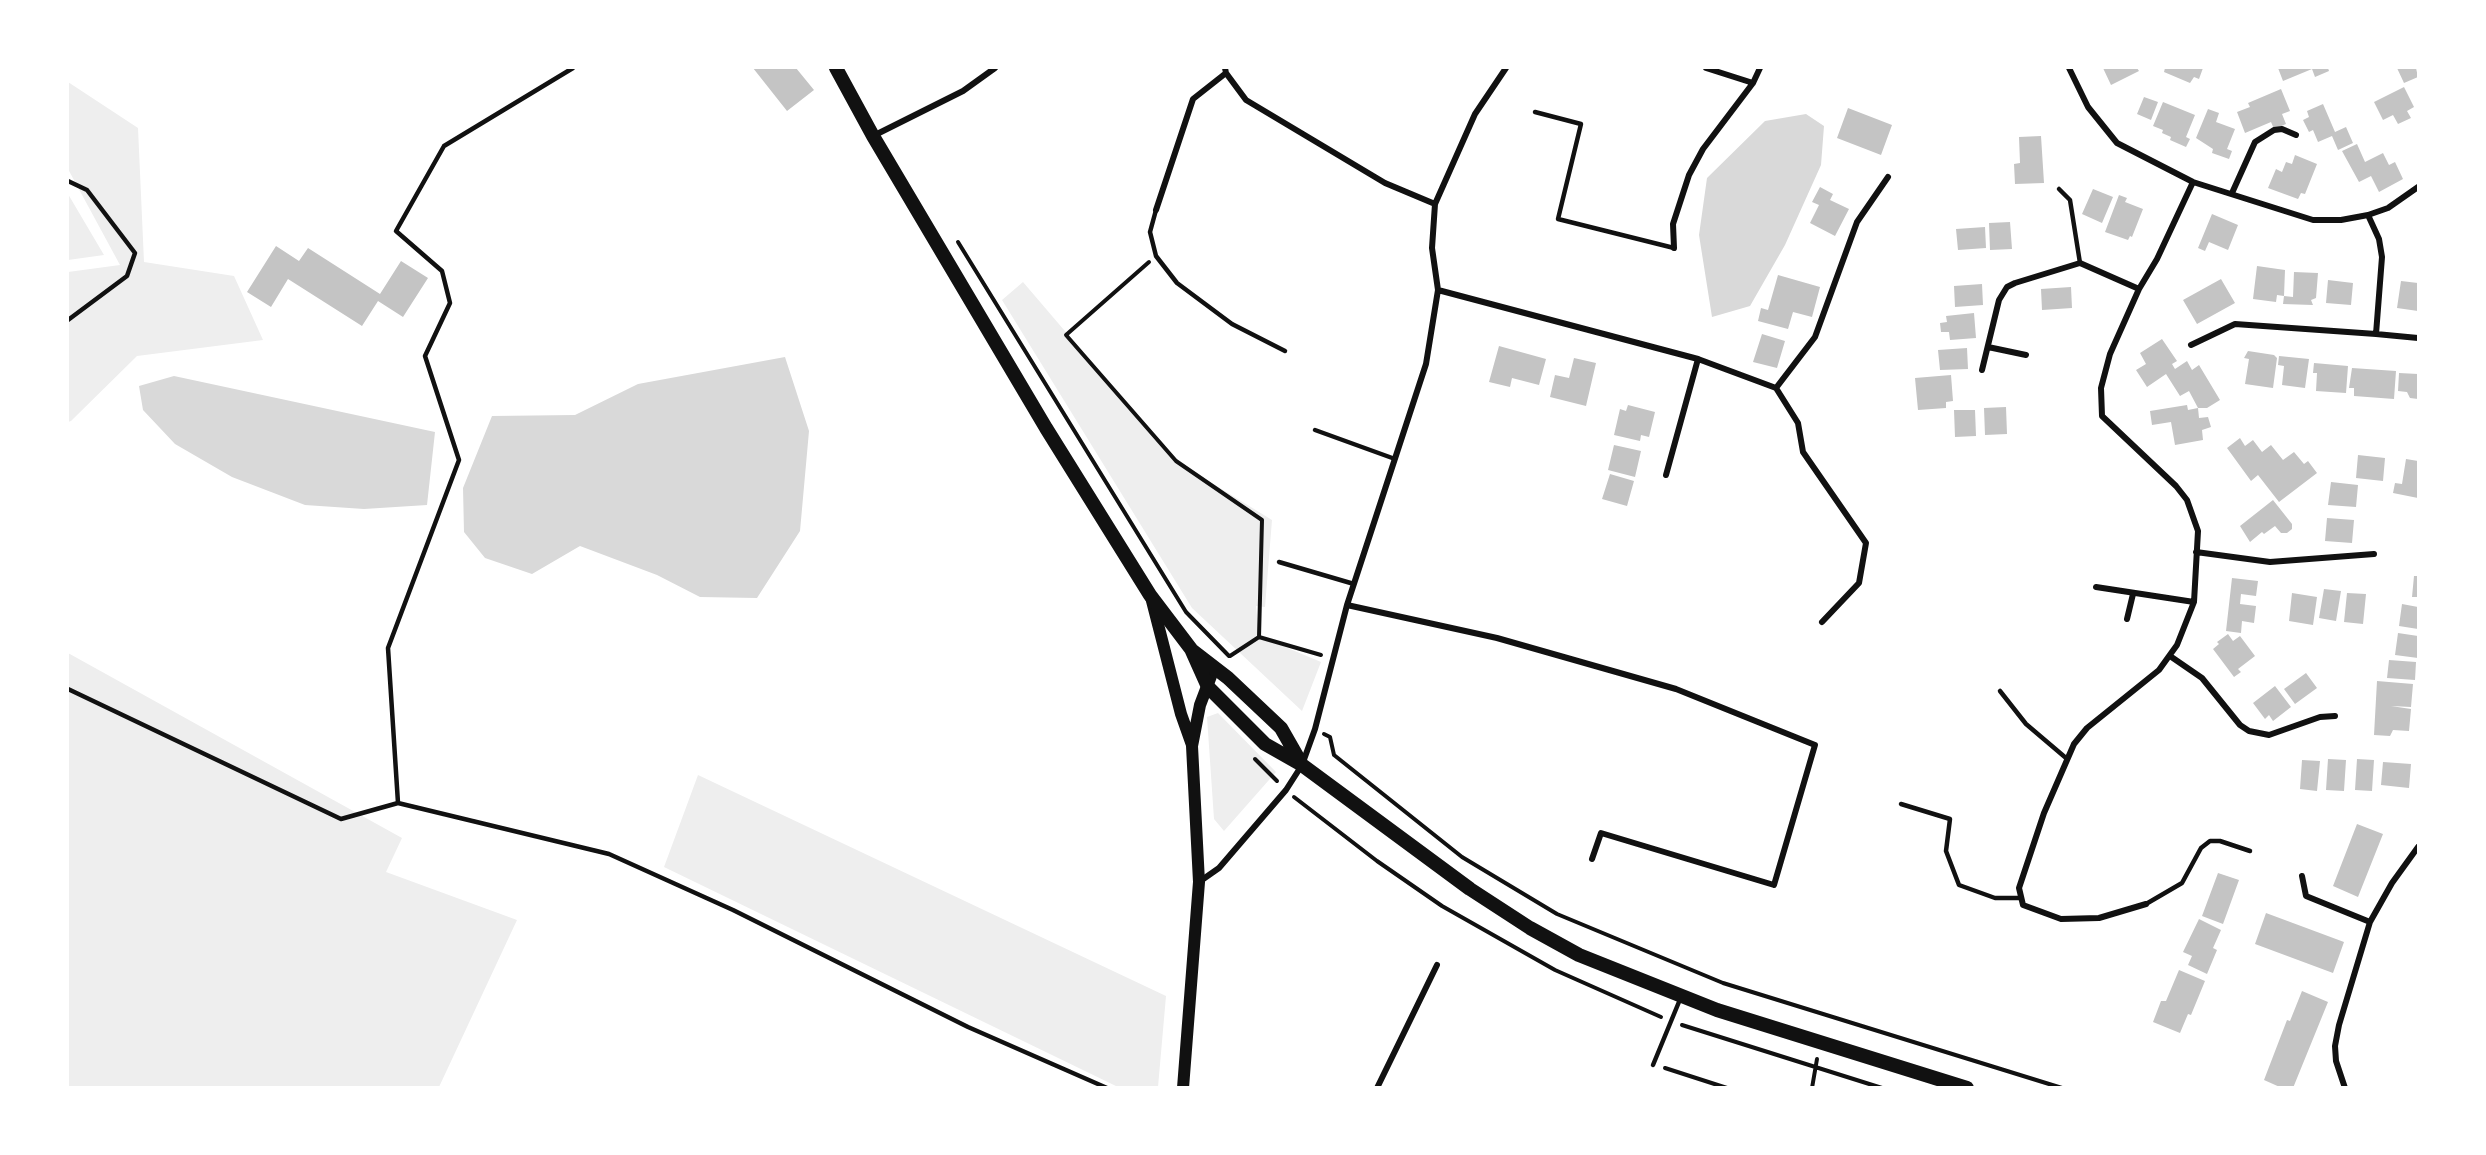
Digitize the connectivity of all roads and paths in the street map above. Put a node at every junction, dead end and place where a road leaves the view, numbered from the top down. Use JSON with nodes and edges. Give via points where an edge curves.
{"nodes":[{"id":1,"x":573,"y":68,"type":"edge"},
{"id":2,"x":836,"y":68,"type":"edge"},
{"id":3,"x":995,"y":68,"type":"edge"},
{"id":4,"x":1506,"y":68,"type":"edge"},
{"id":5,"x":1706,"y":68,"type":"edge"},
{"id":6,"x":1760,"y":68,"type":"edge"},
{"id":7,"x":2069,"y":68,"type":"edge"},
{"id":8,"x":1225,"y":70,"type":"edge"},
{"id":9,"x":1753,"y":83,"type":"junction"},
{"id":10,"x":1535,"y":112,"type":"dead end"},
{"id":11,"x":2296,"y":135,"type":"dead end"},
{"id":12,"x":873,"y":136,"type":"junction"},
{"id":13,"x":1888,"y":177,"type":"dead end"},
{"id":14,"x":68,"y":181,"type":"edge"},
{"id":15,"x":2193,"y":182,"type":"junction"},
{"id":16,"x":2418,"y":186,"type":"edge"},
{"id":17,"x":2060,"y":189,"type":"dead end"},
{"id":18,"x":2232,"y":193,"type":"junction"},
{"id":19,"x":1435,"y":204,"type":"junction"},
{"id":20,"x":1156,"y":210,"type":"joint"},
{"id":21,"x":2368,"y":215,"type":"junction"},
{"id":22,"x":956,"y":238,"type":"dead end"},
{"id":23,"x":1674,"y":248,"type":"joint"},
{"id":24,"x":1156,"y":256,"type":"junction"},
{"id":25,"x":2080,"y":263,"type":"junction"},
{"id":26,"x":2139,"y":289,"type":"junction"},
{"id":27,"x":1438,"y":290,"type":"junction"},
{"id":28,"x":68,"y":320,"type":"edge"},
{"id":29,"x":2376,"y":334,"type":"junction"},
{"id":30,"x":2418,"y":338,"type":"edge"},
{"id":31,"x":2191,"y":345,"type":"dead end"},
{"id":32,"x":1988,"y":347,"type":"junction"},
{"id":33,"x":1285,"y":351,"type":"dead end"},
{"id":34,"x":2026,"y":355,"type":"dead end"},
{"id":35,"x":1698,"y":358,"type":"junction"},
{"id":36,"x":1982,"y":370,"type":"dead end"},
{"id":37,"x":1776,"y":388,"type":"junction"},
{"id":38,"x":1315,"y":430,"type":"dead end"},
{"id":39,"x":1395,"y":459,"type":"junction"},
{"id":40,"x":1666,"y":475,"type":"dead end"},
{"id":41,"x":2196,"y":552,"type":"junction"},
{"id":42,"x":2374,"y":554,"type":"dead end"},
{"id":43,"x":1279,"y":562,"type":"dead end"},
{"id":44,"x":1354,"y":584,"type":"junction"},
{"id":45,"x":2096,"y":588,"type":"dead end"},
{"id":46,"x":2133,"y":594,"type":"junction"},
{"id":47,"x":1150,"y":595,"type":"junction"},
{"id":48,"x":2194,"y":602,"type":"junction"},
{"id":49,"x":1347,"y":605,"type":"junction"},
{"id":50,"x":2127,"y":619,"type":"dead end"},
{"id":51,"x":1822,"y":622,"type":"dead end"},
{"id":52,"x":1259,"y":637,"type":"junction"},
{"id":53,"x":1191,"y":649,"type":"junction"},
{"id":54,"x":1230,"y":656,"type":"junction"},
{"id":55,"x":2170,"y":656,"type":"junction"},
{"id":56,"x":1333,"y":659,"type":"junction"},
{"id":57,"x":1234,"y":661,"type":"dead end"},
{"id":58,"x":1208,"y":662,"type":"junction"},
{"id":59,"x":1208,"y":687,"type":"junction"},
{"id":60,"x":68,"y":689,"type":"edge"},
{"id":61,"x":2000,"y":691,"type":"dead end"},
{"id":62,"x":2335,"y":716,"type":"dead end"},
{"id":63,"x":1330,"y":737,"type":"dead end"},
{"id":64,"x":1192,"y":746,"type":"junction"},
{"id":65,"x":2066,"y":758,"type":"junction"},
{"id":66,"x":1302,"y":765,"type":"junction"},
{"id":67,"x":398,"y":803,"type":"junction"},
{"id":68,"x":1901,"y":804,"type":"dead end"},
{"id":69,"x":2418,"y":847,"type":"edge"},
{"id":70,"x":2250,"y":851,"type":"dead end"},
{"id":71,"x":1592,"y":859,"type":"dead end"},
{"id":72,"x":2302,"y":876,"type":"dead end"},
{"id":73,"x":1199,"y":882,"type":"junction"},
{"id":74,"x":2020,"y":898,"type":"junction"},
{"id":75,"x":2146,"y":904,"type":"joint"},
{"id":76,"x":2370,"y":922,"type":"junction"},
{"id":77,"x":1437,"y":964,"type":"dead end"},
{"id":78,"x":1681,"y":997,"type":"junction"},
{"id":79,"x":1820,"y":1042,"type":"junction"},
{"id":80,"x":1653,"y":1065,"type":"joint"},
{"id":81,"x":1107,"y":1088,"type":"edge"},
{"id":82,"x":1183,"y":1088,"type":"edge"},
{"id":83,"x":1377,"y":1088,"type":"edge"},
{"id":84,"x":1727,"y":1088,"type":"edge"},
{"id":85,"x":1812,"y":1088,"type":"edge"},
{"id":86,"x":1967,"y":1088,"type":"edge"},
{"id":87,"x":2062,"y":1088,"type":"edge"},
{"id":88,"x":2345,"y":1088,"type":"edge"}],
"edges":[{"from":1,"to":67,"type":"lane","via":[[444,146],[396,231],[442,271],[450,303],[425,356],[459,460],[388,648]]},
{"from":2,"to":12,"type":"highway"},
{"from":3,"to":12,"type":"street","via":[[963,91]]},
{"from":4,"to":19,"type":"street","via":[[1475,114]]},
{"from":5,"to":9,"type":"street"},
{"from":6,"to":9,"type":"street"},
{"from":7,"to":15,"type":"street","via":[[2088,107],[2117,143]]},
{"from":8,"to":19,"type":"street","via":[[1246,100],[1385,183]]},
{"from":8,"to":20,"type":"street","via":[[1193,99]]},
{"from":9,"to":23,"type":"street","via":[[1703,149],[1689,175],[1673,224]]},
{"from":10,"to":23,"type":"lane","via":[[1581,124],[1558,219]]},
{"from":11,"to":18,"type":"street","via":[[2274,130],[2255,142]]},
{"from":12,"to":47,"type":"highway"},
{"from":13,"to":37,"type":"street","via":[[1857,222],[1815,338]]},
{"from":14,"to":28,"type":"lane","via":[[87,190],[135,253],[128,276]]},
{"from":15,"to":18,"type":"street"},
{"from":15,"to":26,"type":"street"},
{"from":16,"to":21,"type":"street","via":[[2388,208]]},
{"from":17,"to":25,"type":"lane","via":[[2070,200]]},
{"from":18,"to":21,"type":"street","via":[[2313,220]]},
{"from":19,"to":27,"type":"street","via":[[1432,248]]},
{"from":20,"to":24,"type":"lane","via":[[1150,232]]},
{"from":21,"to":29,"type":"street","via":[[2382,257]]},
{"from":22,"to":54,"type":"path","via":[[1186,612]]},
{"from":24,"to":33,"type":"lane","via":[[1177,283],[1232,324]]},
{"from":24,"to":52,"type":"path","via":[[1066,335],[1176,461],[1262,520]]},
{"from":25,"to":26,"type":"street"},
{"from":25,"to":32,"type":"street","via":[[2007,288],[1999,300]]},
{"from":26,"to":41,"type":"street","via":[[2103,374],[2102,416],[2187,500],[2198,531]]},
{"from":27,"to":35,"type":"street"},
{"from":27,"to":39,"type":"street","via":[[1426,364]]},
{"from":29,"to":30,"type":"street"},
{"from":29,"to":31,"type":"street","via":[[2235,324]]},
{"from":32,"to":34,"type":"street"},
{"from":32,"to":36,"type":"street"},
{"from":35,"to":37,"type":"street"},
{"from":35,"to":40,"type":"street"},
{"from":37,"to":51,"type":"street","via":[[1798,423],[1803,452],[1866,543],[1859,583]]},
{"from":38,"to":39,"type":"lane"},
{"from":39,"to":44,"type":"street"},
{"from":41,"to":42,"type":"street","via":[[2270,562]]},
{"from":41,"to":48,"type":"street"},
{"from":43,"to":44,"type":"lane"},
{"from":44,"to":49,"type":"street"},
{"from":45,"to":46,"type":"street"},
{"from":46,"to":48,"type":"street"},
{"from":46,"to":50,"type":"street"},
{"from":47,"to":53,"type":"highway"},
{"from":47,"to":64,"type":"main road"},
{"from":48,"to":55,"type":"street"},
{"from":49,"to":56,"type":"street"},
{"from":49,"to":71,"type":"street","via":[[1497,638],[1677,689],[1815,745],[1774,885],[1601,833]]},
{"from":52,"to":54,"type":"path"},
{"from":52,"to":56,"type":"path"},
{"from":53,"to":58,"type":"highway"},
{"from":53,"to":59,"type":"highway"},
{"from":54,"to":57,"type":"path"},
{"from":55,"to":62,"type":"street","via":[[2202,678],[2249,731],[2269,735],[2320,717]]},
{"from":55,"to":65,"type":"street","via":[[2159,670],[2087,728]]},
{"from":56,"to":66,"type":"street"},
{"from":58,"to":59,"type":"main road"},
{"from":58,"to":66,"type":"highway","via":[[1281,728]]},
{"from":59,"to":64,"type":"main road","via":[[1200,705]]},
{"from":59,"to":66,"type":"highway","via":[[1265,744]]},
{"from":60,"to":67,"type":"lane","via":[[340,819]]},
{"from":61,"to":65,"type":"lane","via":[[2026,724]]},
{"from":63,"to":87,"type":"path","via":[[1334,755],[1462,857],[1557,914],[1723,983]]},
{"from":64,"to":73,"type":"main road"},
{"from":65,"to":74,"type":"street","via":[[2019,888]]},
{"from":66,"to":73,"type":"street","via":[[1286,790],[1219,868]]},
{"from":66,"to":78,"type":"highway","via":[[1436,866],[1530,928],[1611,970]]},
{"from":67,"to":81,"type":"lane","via":[[609,854],[733,910],[969,1027]]},
{"from":68,"to":74,"type":"lane","via":[[1950,819],[1946,851],[1959,885],[1995,898]]},
{"from":69,"to":76,"type":"street"},
{"from":70,"to":75,"type":"lane","via":[[2210,841],[2201,848],[2182,883]]},
{"from":72,"to":76,"type":"street","via":[[2306,896]]},
{"from":73,"to":82,"type":"main road"},
{"from":74,"to":75,"type":"street","via":[[2028,908],[2069,920],[2099,918]]},
{"from":76,"to":88,"type":"street","via":[[2335,1046]]},
{"from":77,"to":83,"type":"street"},
{"from":78,"to":79,"type":"highway"},
{"from":78,"to":80,"type":"lane"},
{"from":79,"to":85,"type":"path"},
{"from":79,"to":86,"type":"highway"},
{"from":80,"to":84,"type":"path"}]}
